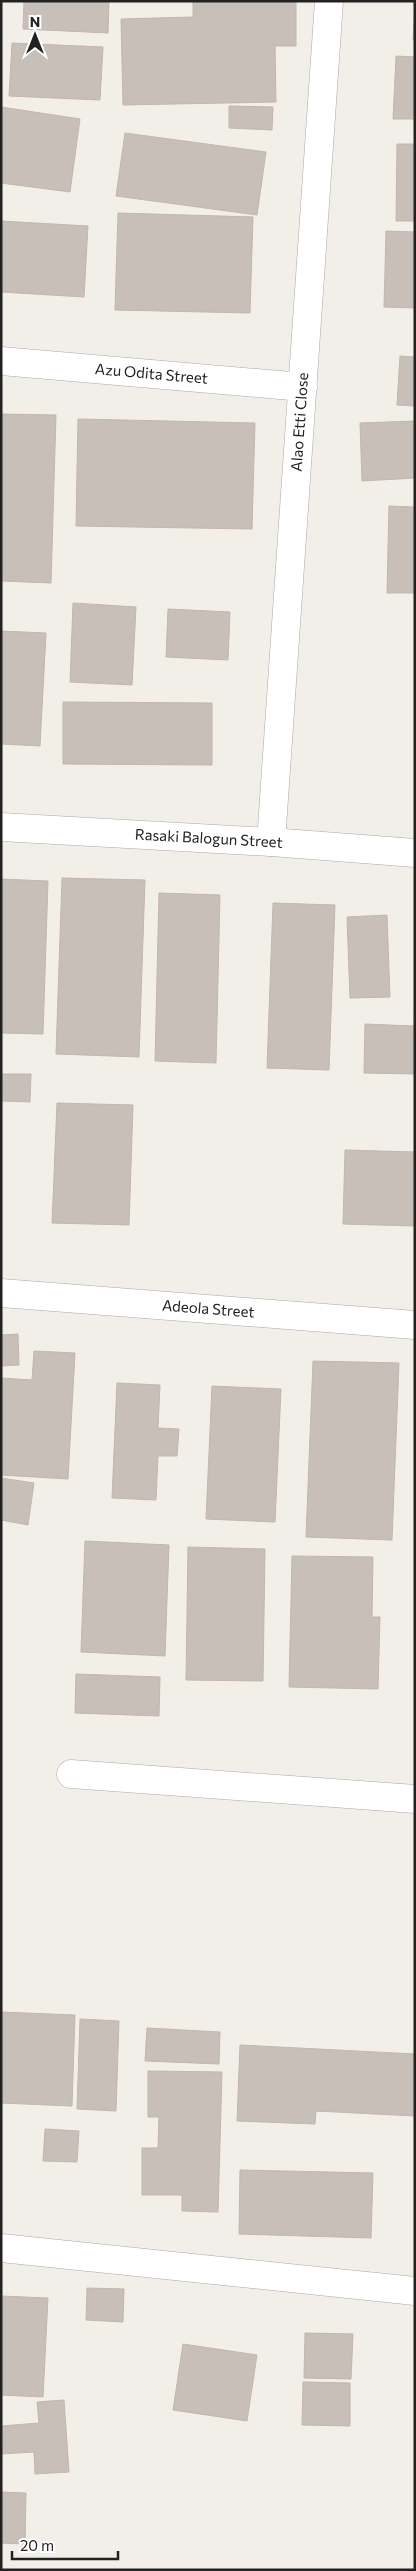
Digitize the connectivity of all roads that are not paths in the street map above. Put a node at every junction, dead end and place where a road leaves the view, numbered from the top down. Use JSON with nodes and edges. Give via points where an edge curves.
{"nodes":[{"id":1,"x":329,"y":1,"type":"edge"},
{"id":2,"x":1,"y":361,"type":"edge"},
{"id":3,"x":303,"y":387,"type":"junction"},
{"id":4,"x":1,"y":827,"type":"edge"},
{"id":5,"x":271,"y":842,"type":"junction"},
{"id":6,"x":415,"y":853,"type":"edge"},
{"id":7,"x":1,"y":1293,"type":"edge"},
{"id":8,"x":415,"y":1325,"type":"edge"},
{"id":9,"x":70,"y":1774,"type":"dead end"},
{"id":10,"x":415,"y":1800,"type":"edge"},
{"id":11,"x":1,"y":2248,"type":"edge"},
{"id":12,"x":415,"y":2291,"type":"edge"}],
"edges":[{"from":1,"to":3,"type":"street","name":"Alao Etti Close"},
{"from":2,"to":3,"type":"street","name":"Azu Odita Street"},
{"from":3,"to":5,"type":"street","name":"Alao Etti Close"},
{"from":4,"to":5,"type":"street","name":"Rasaki Balogun Street"},
{"from":5,"to":6,"type":"street","name":"Rasaki Balogun Street"},
{"from":7,"to":8,"type":"street","name":"Adeola Street"},
{"from":9,"to":10,"type":"street"},
{"from":11,"to":12,"type":"street"}]}
